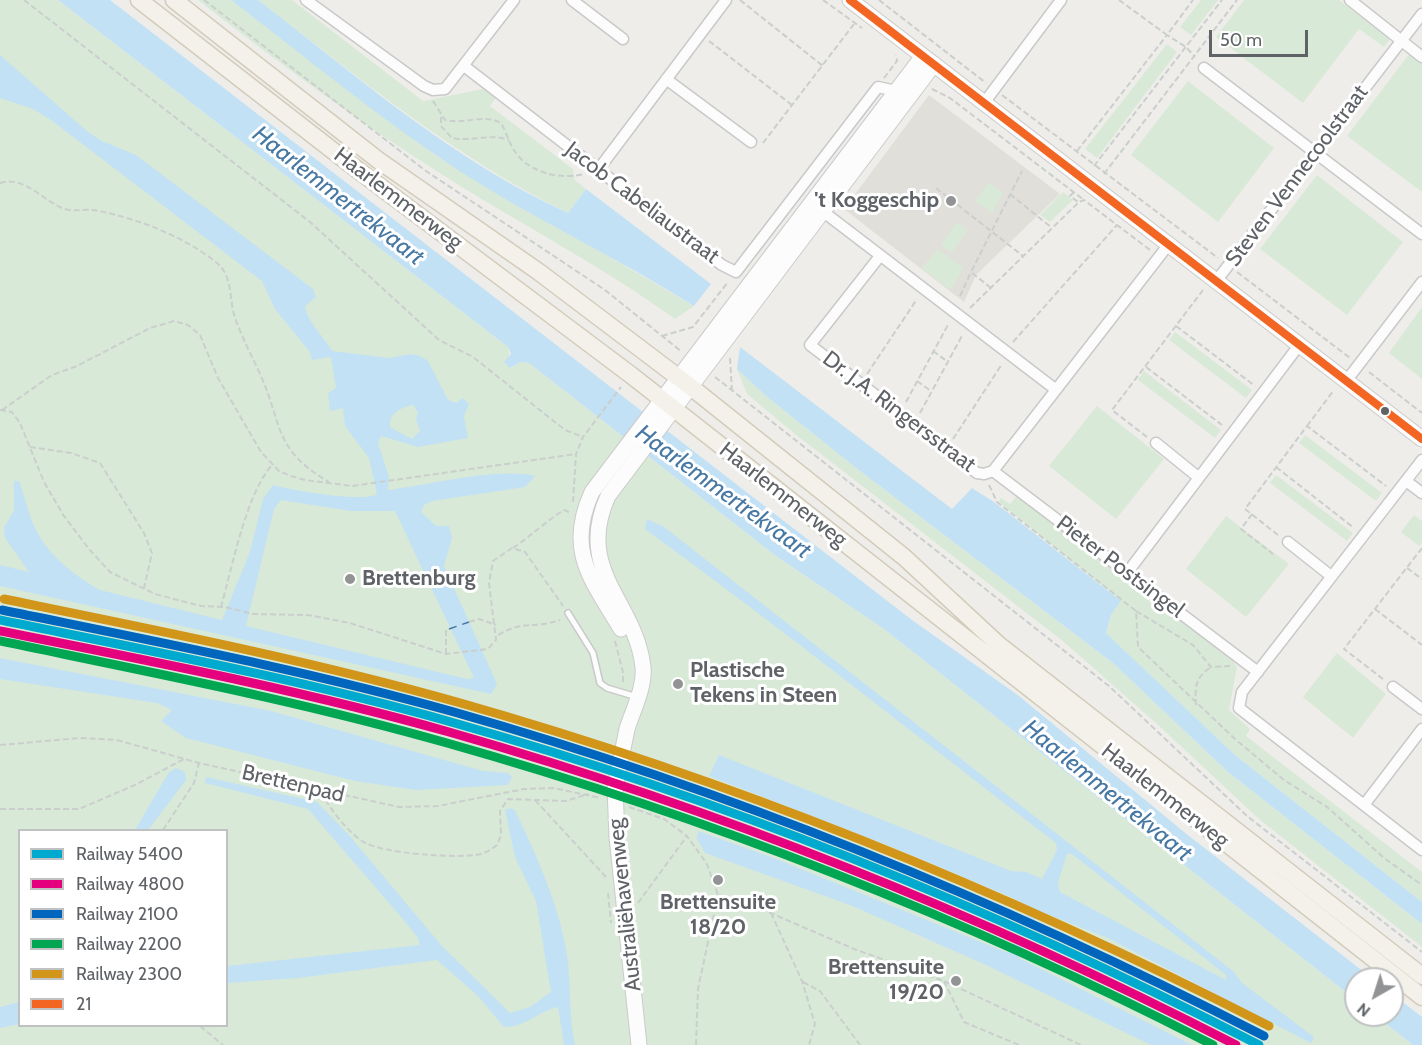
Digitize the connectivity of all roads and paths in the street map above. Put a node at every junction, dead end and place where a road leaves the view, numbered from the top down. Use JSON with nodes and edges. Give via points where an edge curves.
{"nodes":[{"id":1,"x":24,"y":0,"type":"edge"},
{"id":2,"x":139,"y":0,"type":"edge"},
{"id":3,"x":174,"y":0,"type":"edge"},
{"id":4,"x":204,"y":0,"type":"edge"},
{"id":5,"x":306,"y":0,"type":"edge"},
{"id":6,"x":514,"y":0,"type":"edge"},
{"id":7,"x":572,"y":0,"type":"edge"},
{"id":8,"x":726,"y":0,"type":"edge"},
{"id":9,"x":740,"y":0,"type":"edge"},
{"id":10,"x":851,"y":0,"type":"edge"},
{"id":11,"x":879,"y":0,"type":"edge"},
{"id":12,"x":1061,"y":0,"type":"edge"},
{"id":13,"x":1119,"y":0,"type":"edge"},
{"id":14,"x":1193,"y":0,"type":"edge"},
{"id":15,"x":1222,"y":0,"type":"edge"},
{"id":16,"x":1237,"y":0,"type":"edge"},
{"id":17,"x":1350,"y":0,"type":"edge"},
{"id":18,"x":1422,"y":15,"type":"edge"},
{"id":19,"x":854,"y":24,"type":"dead end"},
{"id":20,"x":914,"y":27,"type":"junction"},
{"id":21,"x":700,"y":34,"type":"junction"},
{"id":22,"x":1165,"y":35,"type":"junction"},
{"id":23,"x":624,"y":39,"type":"dead end"},
{"id":24,"x":1401,"y":40,"type":"junction"},
{"id":25,"x":904,"y":42,"type":"junction"},
{"id":26,"x":1186,"y":47,"type":"junction"},
{"id":27,"x":1194,"y":57,"type":"junction"},
{"id":28,"x":1422,"y":57,"type":"edge"},
{"id":29,"x":928,"y":60,"type":"junction"},
{"id":30,"x":464,"y":66,"type":"junction"},
{"id":31,"x":823,"y":66,"type":"junction"},
{"id":32,"x":1204,"y":68,"type":"dead end"},
{"id":33,"x":666,"y":79,"type":"junction"},
{"id":34,"x":423,"y":86,"type":"junction"},
{"id":35,"x":878,"y":87,"type":"junction"},
{"id":36,"x":931,"y":89,"type":"dead end"},
{"id":37,"x":994,"y":89,"type":"junction"},
{"id":38,"x":902,"y":95,"type":"junction"},
{"id":39,"x":984,"y":103,"type":"junction"},
{"id":40,"x":792,"y":105,"type":"junction"},
{"id":41,"x":441,"y":115,"type":"junction"},
{"id":42,"x":509,"y":140,"type":"junction"},
{"id":43,"x":751,"y":142,"type":"joint"},
{"id":44,"x":1077,"y":151,"type":"junction"},
{"id":45,"x":1314,"y":153,"type":"junction"},
{"id":46,"x":1095,"y":165,"type":"junction"},
{"id":47,"x":598,"y":170,"type":"junction"},
{"id":48,"x":1022,"y":171,"type":"dead end"},
{"id":49,"x":1105,"y":173,"type":"junction"},
{"id":50,"x":0,"y":183,"type":"edge"},
{"id":51,"x":1089,"y":183,"type":"junction"},
{"id":52,"x":936,"y":188,"type":"dead end"},
{"id":53,"x":1073,"y":192,"type":"junction"},
{"id":54,"x":1010,"y":194,"type":"junction"},
{"id":55,"x":1084,"y":200,"type":"junction"},
{"id":56,"x":1078,"y":202,"type":"junction"},
{"id":57,"x":821,"y":210,"type":"junction"},
{"id":58,"x":1117,"y":225,"type":"dead end"},
{"id":59,"x":1052,"y":228,"type":"junction"},
{"id":60,"x":992,"y":231,"type":"junction"},
{"id":61,"x":1422,"y":234,"type":"edge"},
{"id":62,"x":1169,"y":244,"type":"junction"},
{"id":63,"x":880,"y":256,"type":"junction"},
{"id":64,"x":1023,"y":256,"type":"junction"},
{"id":65,"x":1228,"y":266,"type":"junction"},
{"id":66,"x":736,"y":272,"type":"junction"},
{"id":67,"x":971,"y":272,"type":"junction"},
{"id":68,"x":1217,"y":280,"type":"junction"},
{"id":69,"x":1422,"y":282,"type":"edge"},
{"id":70,"x":991,"y":288,"type":"junction"},
{"id":71,"x":925,"y":290,"type":"junction"},
{"id":72,"x":1203,"y":290,"type":"dead end"},
{"id":73,"x":960,"y":296,"type":"dead end"},
{"id":74,"x":958,"y":322,"type":"junction"},
{"id":75,"x":1176,"y":326,"type":"junction"},
{"id":76,"x":1300,"y":344,"type":"junction"},
{"id":77,"x":933,"y":351,"type":"junction"},
{"id":78,"x":1008,"y":353,"type":"junction"},
{"id":79,"x":948,"y":362,"type":"junction"},
{"id":80,"x":1359,"y":365,"type":"junction"},
{"id":81,"x":1145,"y":366,"type":"junction"},
{"id":82,"x":705,"y":370,"type":"junction"},
{"id":83,"x":1347,"y":380,"type":"junction"},
{"id":84,"x":917,"y":381,"type":"junction"},
{"id":85,"x":685,"y":382,"type":"junction"},
{"id":86,"x":861,"y":383,"type":"junction"},
{"id":87,"x":1055,"y":389,"type":"junction"},
{"id":88,"x":619,"y":390,"type":"dead end"},
{"id":89,"x":1334,"y":390,"type":"dead end"},
{"id":90,"x":932,"y":391,"type":"junction"},
{"id":91,"x":1263,"y":392,"type":"junction"},
{"id":92,"x":1,"y":410,"type":"edge"},
{"id":93,"x":663,"y":410,"type":"junction"},
{"id":94,"x":1422,"y":413,"type":"edge"},
{"id":95,"x":1307,"y":426,"type":"junction"},
{"id":96,"x":1232,"y":433,"type":"junction"},
{"id":97,"x":583,"y":437,"type":"junction"},
{"id":98,"x":1422,"y":439,"type":"edge"},
{"id":99,"x":1156,"y":444,"type":"joint"},
{"id":100,"x":30,"y":447,"type":"junction"},
{"id":101,"x":946,"y":449,"type":"junction"},
{"id":102,"x":576,"y":454,"type":"junction"},
{"id":103,"x":1422,"y":460,"type":"edge"},
{"id":104,"x":272,"y":465,"type":"junction"},
{"id":105,"x":1276,"y":467,"type":"junction"},
{"id":106,"x":989,"y":473,"type":"junction"},
{"id":107,"x":1198,"y":477,"type":"junction"},
{"id":108,"x":1406,"y":481,"type":"junction"},
{"id":109,"x":331,"y":483,"type":"junction"},
{"id":110,"x":1422,"y":493,"type":"edge"},
{"id":111,"x":1396,"y":494,"type":"junction"},
{"id":112,"x":1252,"y":514,"type":"junction"},
{"id":113,"x":1363,"y":536,"type":"junction"},
{"id":114,"x":1288,"y":542,"type":"joint"},
{"id":115,"x":512,"y":548,"type":"junction"},
{"id":116,"x":1422,"y":548,"type":"edge"},
{"id":117,"x":1273,"y":554,"type":"dead end"},
{"id":118,"x":1407,"y":568,"type":"junction"},
{"id":119,"x":1127,"y":573,"type":"junction"},
{"id":120,"x":1332,"y":576,"type":"junction"},
{"id":121,"x":1422,"y":579,"type":"edge"},
{"id":122,"x":144,"y":589,"type":"junction"},
{"id":123,"x":221,"y":607,"type":"junction"},
{"id":124,"x":1375,"y":609,"type":"junction"},
{"id":125,"x":1136,"y":611,"type":"junction"},
{"id":126,"x":570,"y":615,"type":"junction"},
{"id":127,"x":469,"y":622,"type":"dead end"},
{"id":128,"x":496,"y":625,"type":"junction"},
{"id":129,"x":449,"y":629,"type":"dead end"},
{"id":130,"x":498,"y":635,"type":"junction"},
{"id":131,"x":1422,"y":645,"type":"edge"},
{"id":132,"x":446,"y":654,"type":"junction"},
{"id":133,"x":1248,"y":665,"type":"junction"},
{"id":134,"x":1211,"y":667,"type":"junction"},
{"id":135,"x":1258,"y":672,"type":"junction"},
{"id":136,"x":1393,"y":687,"type":"joint"},
{"id":137,"x":638,"y":696,"type":"junction"},
{"id":138,"x":1196,"y":705,"type":"junction"},
{"id":139,"x":1422,"y":709,"type":"edge"},
{"id":140,"x":1422,"y":729,"type":"edge"},
{"id":141,"x":0,"y":745,"type":"edge"},
{"id":142,"x":184,"y":759,"type":"junction"},
{"id":143,"x":199,"y":763,"type":"junction"},
{"id":144,"x":321,"y":791,"type":"junction"},
{"id":145,"x":588,"y":794,"type":"junction"},
{"id":146,"x":536,"y":800,"type":"junction"},
{"id":147,"x":608,"y":800,"type":"dead end"},
{"id":148,"x":1364,"y":805,"type":"junction"},
{"id":149,"x":628,"y":806,"type":"dead end"},
{"id":150,"x":0,"y":809,"type":"edge"},
{"id":151,"x":164,"y":829,"type":"edge"},
{"id":152,"x":687,"y":836,"type":"junction"},
{"id":153,"x":1422,"y":850,"type":"edge"},
{"id":154,"x":607,"y":878,"type":"dead end"},
{"id":155,"x":1422,"y":885,"type":"edge"},
{"id":156,"x":718,"y":895,"type":"junction"},
{"id":157,"x":639,"y":902,"type":"dead end"},
{"id":158,"x":771,"y":913,"type":"junction"},
{"id":159,"x":1422,"y":952,"type":"edge"},
{"id":160,"x":1422,"y":976,"type":"edge"},
{"id":161,"x":802,"y":981,"type":"junction"},
{"id":162,"x":944,"y":981,"type":"junction"},
{"id":163,"x":1422,"y":997,"type":"edge"},
{"id":164,"x":201,"y":1027,"type":"edge"},
{"id":165,"x":223,"y":1045,"type":"edge"},
{"id":166,"x":639,"y":1045,"type":"edge"},
{"id":167,"x":696,"y":1045,"type":"edge"},
{"id":168,"x":809,"y":1045,"type":"edge"},
{"id":169,"x":860,"y":1045,"type":"edge"},
{"id":170,"x":1019,"y":1045,"type":"edge"},
{"id":171,"x":1081,"y":1045,"type":"edge"}],
"edges":[{"from":1,"to":97,"type":"path","via":[[310,222],[439,340],[473,357],[566,430]]},
{"from":2,"to":93,"type":"main road","name":"Haarlemmerweg"},
{"from":3,"to":85,"type":"main road","name":"Haarlemmerweg","via":[[378,160],[539,272]]},
{"from":4,"to":66,"type":"path","name":"Haarlemmerweg","via":[[426,171],[605,290],[662,336],[693,327]]},
{"from":5,"to":34,"type":"street"},
{"from":6,"to":30,"type":"street"},
{"from":7,"to":23,"type":"street"},
{"from":8,"to":21,"type":"street"},
{"from":9,"to":31,"type":"path"},
{"from":10,"to":25,"type":"street"},
{"from":11,"to":20,"type":"path"},
{"from":12,"to":37,"type":"street"},
{"from":13,"to":22,"type":"path"},
{"from":14,"to":22,"type":"path"},
{"from":15,"to":26,"type":"path"},
{"from":16,"to":27,"type":"path"},
{"from":17,"to":24,"type":"street"},
{"from":18,"to":24,"type":"street","name":"Steven Vennecoolstraat"},
{"from":19,"to":31,"type":"path"},
{"from":20,"to":25,"type":"path"},
{"from":20,"to":37,"type":"path"},
{"from":21,"to":33,"type":"street"},
{"from":21,"to":40,"type":"path"},
{"from":22,"to":26,"type":"path"},
{"from":22,"to":44,"type":"path"},
{"from":24,"to":28,"type":"street"},
{"from":24,"to":45,"type":"street","name":"Steven Vennecoolstraat"},
{"from":25,"to":29,"type":"street"},
{"from":25,"to":35,"type":"path","via":[[896,52],[897,61]]},
{"from":26,"to":27,"type":"path"},
{"from":26,"to":46,"type":"path"},
{"from":27,"to":49,"type":"path"},
{"from":29,"to":38,"type":"street"},
{"from":29,"to":39,"type":"street"},
{"from":30,"to":34,"type":"street","via":[[445,89]]},
{"from":30,"to":47,"type":"street","name":"Jacob Cabeliaustraat"},
{"from":31,"to":40,"type":"path"},
{"from":32,"to":45,"type":"street"},
{"from":33,"to":43,"type":"street"},
{"from":33,"to":47,"type":"street"},
{"from":34,"to":41,"type":"path"},
{"from":35,"to":38,"type":"street"},
{"from":35,"to":66,"type":"street","name":"Jacob Cabeliaustraat"},
{"from":36,"to":53,"type":"path","via":[[950,98]]},
{"from":37,"to":39,"type":"street"},
{"from":37,"to":44,"type":"path"},
{"from":38,"to":57,"type":"street"},
{"from":38,"to":85,"type":"street"},
{"from":39,"to":51,"type":"street"},
{"from":40,"to":43,"type":"path","via":[[759,149]]},
{"from":41,"to":42,"type":"path","via":[[453,122],[492,119],[501,123]]},
{"from":41,"to":42,"type":"path","via":[[441,126],[452,138],[490,135]]},
{"from":42,"to":47,"type":"path","via":[[522,160],[545,173],[579,175]]},
{"from":44,"to":46,"type":"path"},
{"from":45,"to":61,"type":"street"},
{"from":45,"to":65,"type":"street","name":"Steven Vennecoolstraat"},
{"from":46,"to":49,"type":"path"},
{"from":46,"to":51,"type":"path"},
{"from":47,"to":66,"type":"street","name":"Jacob Cabeliaustraat","via":[[722,266]]},
{"from":48,"to":54,"type":"path"},
{"from":49,"to":51,"type":"path"},
{"from":49,"to":65,"type":"path"},
{"from":50,"to":109,"type":"path","via":[[26,186],[65,209],[92,210],[174,235],[219,264],[230,285],[234,315],[284,442],[305,467]]},
{"from":51,"to":53,"type":"path"},
{"from":51,"to":55,"type":"path"},
{"from":51,"to":62,"type":"street"},
{"from":52,"to":60,"type":"path"},
{"from":53,"to":55,"type":"path"},
{"from":53,"to":56,"type":"path","via":[[1070,195]]},
{"from":54,"to":59,"type":"path"},
{"from":54,"to":60,"type":"path"},
{"from":55,"to":56,"type":"path"},
{"from":56,"to":59,"type":"path"},
{"from":57,"to":63,"type":"street"},
{"from":57,"to":82,"type":"street"},
{"from":58,"to":78,"type":"path"},
{"from":59,"to":64,"type":"path"},
{"from":60,"to":64,"type":"path"},
{"from":60,"to":67,"type":"path"},
{"from":62,"to":68,"type":"street"},
{"from":62,"to":87,"type":"street"},
{"from":63,"to":71,"type":"street"},
{"from":63,"to":86,"type":"street","name":"Dr. J.A. Ringersstraat","via":[[810,345]]},
{"from":64,"to":70,"type":"path"},
{"from":65,"to":68,"type":"street","name":"Steven Vennecoolstraat"},
{"from":65,"to":80,"type":"path"},
{"from":67,"to":70,"type":"path"},
{"from":67,"to":73,"type":"path"},
{"from":68,"to":76,"type":"street"},
{"from":69,"to":80,"type":"street"},
{"from":70,"to":74,"type":"path"},
{"from":71,"to":74,"type":"street"},
{"from":71,"to":86,"type":"path"},
{"from":72,"to":75,"type":"path"},
{"from":74,"to":77,"type":"path","via":[[949,322]]},
{"from":74,"to":78,"type":"street"},
{"from":74,"to":79,"type":"path","via":[[963,333]]},
{"from":75,"to":81,"type":"path"},
{"from":75,"to":91,"type":"path"},
{"from":76,"to":83,"type":"street"},
{"from":76,"to":91,"type":"street"},
{"from":77,"to":79,"type":"path"},
{"from":77,"to":84,"type":"path"},
{"from":78,"to":87,"type":"street"},
{"from":78,"to":101,"type":"path"},
{"from":79,"to":90,"type":"path"},
{"from":80,"to":83,"type":"street"},
{"from":80,"to":94,"type":"path"},
{"from":81,"to":96,"type":"path"},
{"from":81,"to":99,"type":"path","via":[[1112,410]]},
{"from":82,"to":85,"type":"street"},
{"from":82,"to":159,"type":"path","name":"Haarlemmerweg","via":[[1109,686],[1247,816]]},
{"from":83,"to":98,"type":"street"},
{"from":84,"to":90,"type":"path"},
{"from":84,"to":90,"type":"path","via":[[905,403],[919,414]]},
{"from":85,"to":93,"type":"street","name":"Australiëhavenweg"},
{"from":85,"to":160,"type":"main road","name":"Haarlemmerweg","via":[[904,557],[999,645]]},
{"from":86,"to":101,"type":"street","name":"Dr. J.A. Ringersstraat"},
{"from":87,"to":106,"type":"street"},
{"from":88,"to":97,"type":"path"},
{"from":89,"to":95,"type":"path"},
{"from":91,"to":96,"type":"street"},
{"from":92,"to":100,"type":"path","via":[[12,412]]},
{"from":92,"to":104,"type":"path","via":[[52,375],[150,328],[174,321],[188,325],[200,335],[234,409]]},
{"from":93,"to":137,"type":"street","name":"Australiëhavenweg","via":[[626,457],[599,521],[597,545],[608,583],[641,656],[643,678]]},
{"from":93,"to":163,"type":"main road","name":"Haarlemmerweg"},
{"from":95,"to":105,"type":"path"},
{"from":95,"to":111,"type":"path"},
{"from":96,"to":107,"type":"street"},
{"from":97,"to":102,"type":"path"},
{"from":99,"to":107,"type":"street"},
{"from":100,"to":122,"type":"path","via":[[44,482],[89,549],[110,572]]},
{"from":100,"to":122,"type":"path","via":[[71,453],[100,463],[144,533],[152,553]]},
{"from":101,"to":106,"type":"street","name":"Dr. J.A. Ringersstraat","via":[[977,473]]},
{"from":102,"to":109,"type":"path","via":[[370,484]]},
{"from":102,"to":115,"type":"path","via":[[572,512],[564,510]]},
{"from":103,"to":108,"type":"street"},
{"from":104,"to":109,"type":"path","via":[[306,480]]},
{"from":104,"to":123,"type":"path","via":[[250,506]]},
{"from":105,"to":112,"type":"path","via":[[1245,509]]},
{"from":105,"to":113,"type":"path"},
{"from":106,"to":119,"type":"street","name":"Pieter Postsingel"},
{"from":106,"to":125,"type":"path","via":[[997,502]]},
{"from":107,"to":119,"type":"street"},
{"from":108,"to":110,"type":"street"},
{"from":108,"to":111,"type":"street"},
{"from":111,"to":113,"type":"street"},
{"from":112,"to":114,"type":"path"},
{"from":112,"to":117,"type":"path","via":[[1241,529]]},
{"from":113,"to":120,"type":"street"},
{"from":114,"to":120,"type":"street"},
{"from":115,"to":126,"type":"path","via":[[525,552]]},
{"from":115,"to":128,"type":"path","via":[[493,561],[489,583]]},
{"from":116,"to":118,"type":"path"},
{"from":118,"to":121,"type":"path"},
{"from":118,"to":124,"type":"path"},
{"from":119,"to":133,"type":"street","name":"Pieter Postsingel"},
{"from":120,"to":135,"type":"street"},
{"from":122,"to":123,"type":"path","via":[[201,606]]},
{"from":123,"to":132,"type":"path","via":[[253,614],[308,615],[350,623]]},
{"from":124,"to":131,"type":"path"},
{"from":124,"to":136,"type":"path","via":[[1344,649]]},
{"from":125,"to":134,"type":"path","via":[[1193,645]]},
{"from":125,"to":138,"type":"path","via":[[1138,647]]},
{"from":126,"to":130,"type":"path","via":[[543,626],[519,624]]},
{"from":126,"to":137,"type":"lane","via":[[593,653],[600,683]]},
{"from":127,"to":128,"type":"path","via":[[479,619]]},
{"from":128,"to":130,"type":"path"},
{"from":129,"to":132,"type":"path"},
{"from":130,"to":132,"type":"path","via":[[494,644],[484,650]]},
{"from":133,"to":134,"type":"path"},
{"from":133,"to":135,"type":"street","name":"Pieter Postsingel"},
{"from":134,"to":138,"type":"path","via":[[1194,684]]},
{"from":135,"to":148,"type":"street","via":[[1242,692],[1239,708]]},
{"from":136,"to":139,"type":"street"},
{"from":137,"to":166,"type":"street","name":"Australiëhavenweg","bridge":true,"via":[[615,788]]},
{"from":138,"to":155,"type":"path","via":[[1284,780],[1327,807],[1384,858]]},
{"from":140,"to":148,"type":"street"},
{"from":141,"to":142,"type":"path","name":"Brettenpad","via":[[80,738],[117,740]]},
{"from":142,"to":143,"type":"path","name":"Brettenpad"},
{"from":142,"to":150,"type":"path","via":[[79,809]]},
{"from":143,"to":144,"type":"path","name":"Brettenpad"},
{"from":143,"to":151,"type":"path","via":[[195,783]]},
{"from":144,"to":145,"type":"path","name":"Brettenpad","via":[[414,808],[525,789],[553,788]]},
{"from":144,"to":146,"type":"path","via":[[340,821],[363,842],[382,851],[421,853],[480,854],[491,850],[501,835],[503,803],[515,798]]},
{"from":145,"to":146,"type":"path","via":[[566,801]]},
{"from":145,"to":147,"type":"path","name":"Brettenpad"},
{"from":146,"to":154,"type":"path"},
{"from":148,"to":153,"type":"street"},
{"from":149,"to":152,"type":"path","via":[[664,819]]},
{"from":152,"to":156,"type":"path","via":[[707,864]]},
{"from":152,"to":157,"type":"path"},
{"from":156,"to":158,"type":"path"},
{"from":156,"to":167,"type":"path","via":[[698,989]]},
{"from":158,"to":161,"type":"path"},
{"from":158,"to":162,"type":"path","via":[[854,949]]},
{"from":161,"to":168,"type":"path","via":[[815,1024]]},
{"from":161,"to":169,"type":"path","via":[[820,991]]},
{"from":162,"to":170,"type":"path","via":[[964,1022]]},
{"from":162,"to":171,"type":"path"},
{"from":164,"to":165,"type":"path"}]}
